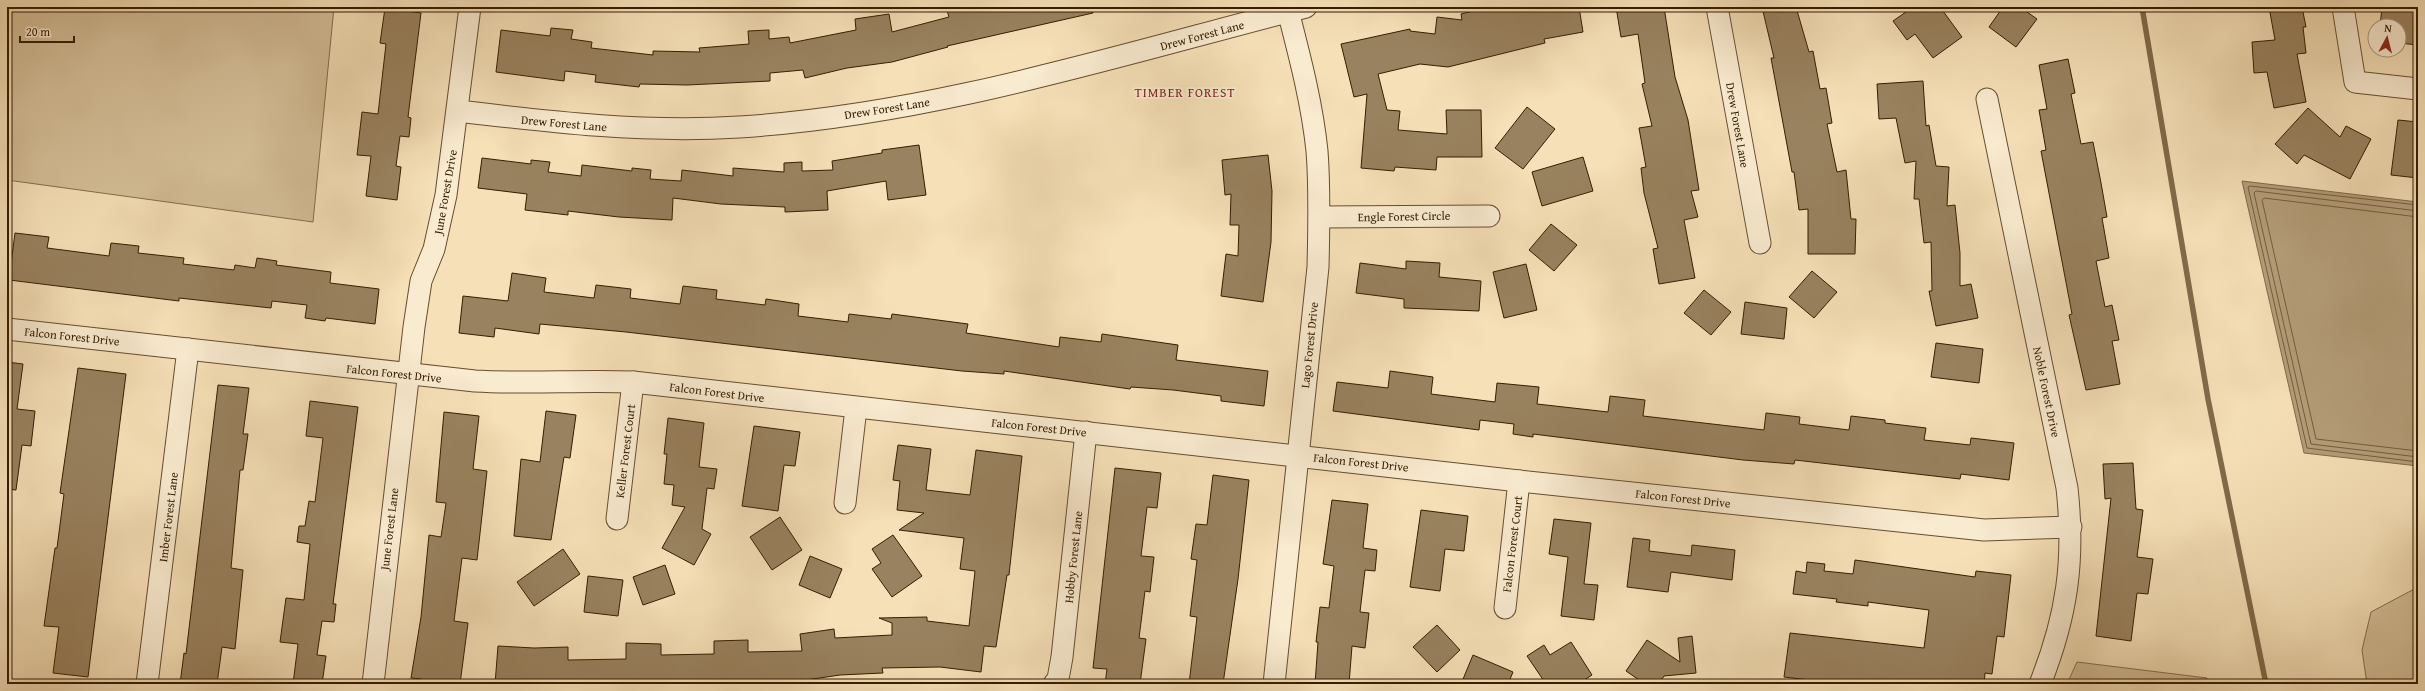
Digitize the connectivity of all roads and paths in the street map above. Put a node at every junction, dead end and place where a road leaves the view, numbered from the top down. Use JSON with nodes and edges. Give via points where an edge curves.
{"nodes":[{"id":1,"x":470,"y":7,"type":"edge"},
{"id":2,"x":1717,"y":7,"type":"edge"},
{"id":3,"x":2343,"y":7,"type":"edge"},
{"id":4,"x":1294,"y":9,"type":"edge"},
{"id":5,"x":2418,"y":89,"type":"edge"},
{"id":6,"x":1987,"y":99,"type":"dead end"},
{"id":7,"x":458,"y":111,"type":"junction"},
{"id":8,"x":1489,"y":216,"type":"dead end"},
{"id":9,"x":1320,"y":217,"type":"junction"},
{"id":10,"x":1760,"y":243,"type":"dead end"},
{"id":11,"x":7,"y":329,"type":"edge"},
{"id":12,"x":188,"y":349,"type":"junction"},
{"id":13,"x":408,"y":374,"type":"junction"},
{"id":14,"x":633,"y":382,"type":"junction"},
{"id":15,"x":856,"y":408,"type":"junction"},
{"id":16,"x":1086,"y":432,"type":"junction"},
{"id":17,"x":1297,"y":456,"type":"junction"},
{"id":18,"x":1519,"y":481,"type":"junction"},
{"id":19,"x":846,"y":503,"type":"dead end"},
{"id":20,"x":616,"y":520,"type":"dead end"},
{"id":21,"x":2072,"y":527,"type":"junction"},
{"id":22,"x":1505,"y":608,"type":"dead end"},
{"id":23,"x":1055,"y":683,"type":"edge"},
{"id":24,"x":147,"y":684,"type":"edge"},
{"id":25,"x":373,"y":684,"type":"edge"},
{"id":26,"x":1274,"y":684,"type":"edge"},
{"id":27,"x":2040,"y":684,"type":"edge"}],
"edges":[{"from":1,"to":7,"type":"street","name":"June Forest Drive"},
{"from":2,"to":10,"type":"street","name":"Drew Forest Lane"},
{"from":3,"to":5,"type":"street","via":[[2355,82]]},
{"from":4,"to":7,"type":"street","name":"Drew Forest Lane","via":[[1228,29],[1008,84],[914,104],[815,119],[739,127],[661,129],[579,125]]},
{"from":4,"to":9,"type":"street","name":"Lago Forest Drive","via":[[1316,150]]},
{"from":6,"to":21,"type":"street","name":"Noble Forest Drive","via":[[2067,488]]},
{"from":7,"to":13,"type":"street","name":"June Forest Drive","via":[[446,195],[434,249],[421,281]]},
{"from":8,"to":9,"type":"street","name":"Engle Forest Circle"},
{"from":9,"to":17,"type":"street","name":"Lago Forest Drive","via":[[1318,267]]},
{"from":11,"to":12,"type":"street","name":"Falcon Forest Drive"},
{"from":12,"to":13,"type":"street","name":"Falcon Forest Drive"},
{"from":12,"to":24,"type":"street","name":"Imber Forest Lane"},
{"from":13,"to":14,"type":"street","name":"Falcon Forest Drive","via":[[520,383],[589,380]]},
{"from":13,"to":25,"type":"street","name":"June Forest Lane"},
{"from":14,"to":15,"type":"street","name":"Falcon Forest Drive"},
{"from":14,"to":20,"type":"street","name":"Keller Forest Court"},
{"from":15,"to":16,"type":"street","name":"Falcon Forest Drive"},
{"from":15,"to":19,"type":"street"},
{"from":16,"to":17,"type":"street","name":"Falcon Forest Drive"},
{"from":16,"to":23,"type":"street","name":"Hobby Forest Lane","via":[[1062,657]]},
{"from":17,"to":18,"type":"street","name":"Falcon Forest Drive"},
{"from":17,"to":26,"type":"street","name":"Lago Forest Drive"},
{"from":18,"to":21,"type":"street","name":"Falcon Forest Drive","via":[[1984,530]]},
{"from":18,"to":22,"type":"street","name":"Falcon Forest Court"},
{"from":21,"to":27,"type":"street","name":"Noble Forest Drive","via":[[2071,562],[2062,618]]}]}
